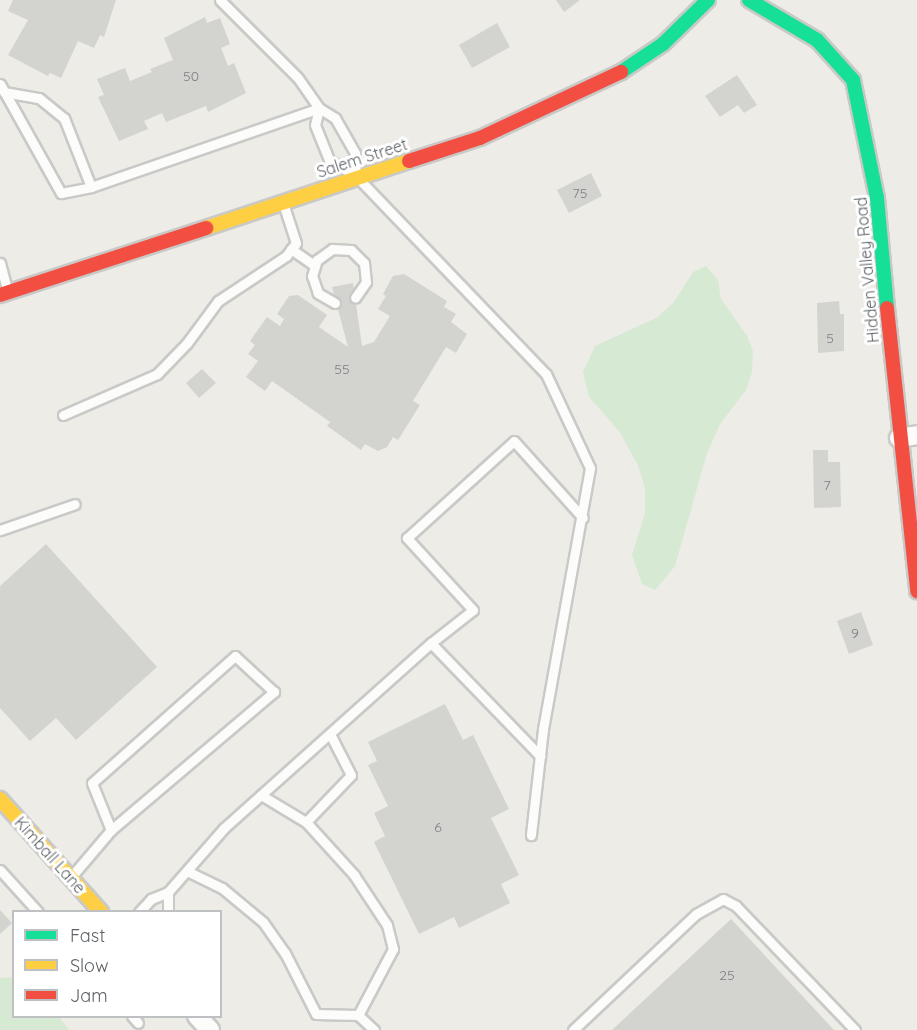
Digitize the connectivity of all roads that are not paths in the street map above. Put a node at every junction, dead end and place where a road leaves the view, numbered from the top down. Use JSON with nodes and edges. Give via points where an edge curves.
{"nodes":[{"id":1,"x":220,"y":0,"type":"edge"},
{"id":2,"x":708,"y":0,"type":"edge"},
{"id":3,"x":749,"y":0,"type":"edge"},
{"id":4,"x":2,"y":88,"type":"edge"},
{"id":5,"x":319,"y":108,"type":"junction"},
{"id":6,"x":356,"y":176,"type":"junction"},
{"id":7,"x":91,"y":187,"type":"junction"},
{"id":8,"x":283,"y":201,"type":"junction"},
{"id":9,"x":291,"y":249,"type":"junction"},
{"id":10,"x":0,"y":263,"type":"edge"},
{"id":11,"x":314,"y":265,"type":"junction"},
{"id":12,"x":4,"y":294,"type":"edge"},
{"id":13,"x":355,"y":298,"type":"dead end"},
{"id":14,"x":335,"y":303,"type":"dead end"},
{"id":15,"x":63,"y":415,"type":"dead end"},
{"id":16,"x":908,"y":436,"type":"edge"},
{"id":17,"x":75,"y":504,"type":"dead end"},
{"id":18,"x":583,"y":518,"type":"junction"},
{"id":19,"x":0,"y":530,"type":"edge"},
{"id":20,"x":917,"y":591,"type":"edge"},
{"id":21,"x":431,"y":643,"type":"junction"},
{"id":22,"x":330,"y":734,"type":"junction"},
{"id":23,"x":540,"y":756,"type":"junction"},
{"id":24,"x":261,"y":795,"type":"junction"},
{"id":25,"x":0,"y":799,"type":"edge"},
{"id":26,"x":306,"y":822,"type":"junction"},
{"id":27,"x":111,"y":830,"type":"junction"},
{"id":28,"x":531,"y":835,"type":"dead end"},
{"id":29,"x":0,"y":870,"type":"edge"},
{"id":30,"x":187,"y":871,"type":"junction"},
{"id":31,"x":70,"y":878,"type":"junction"},
{"id":32,"x":168,"y":892,"type":"junction"},
{"id":33,"x":36,"y":910,"type":"edge"},
{"id":34,"x":99,"y":910,"type":"edge"},
{"id":35,"x":141,"y":910,"type":"edge"},
{"id":36,"x":168,"y":910,"type":"edge"},
{"id":37,"x":358,"y":1015,"type":"junction"},
{"id":38,"x":198,"y":1018,"type":"edge"},
{"id":39,"x":210,"y":1030,"type":"edge"},
{"id":40,"x":374,"y":1030,"type":"edge"},
{"id":41,"x":573,"y":1030,"type":"edge"},
{"id":42,"x":855,"y":1030,"type":"edge"}],
"edges":[{"from":1,"to":5,"type":"lane","via":[[298,78]]},
{"from":2,"to":6,"type":"street","name":"Salem Street","via":[[663,44],[569,99],[480,138]]},
{"from":3,"to":16,"type":"street","name":"Hidden Valley Road","via":[[817,40],[853,80],[878,198]]},
{"from":4,"to":7,"type":"lane","via":[[39,98],[64,118]]},
{"from":4,"to":7,"type":"lane","via":[[61,193]]},
{"from":5,"to":6,"type":"lane","via":[[336,118],[355,153]]},
{"from":5,"to":6,"type":"lane","via":[[315,125],[329,160]]},
{"from":5,"to":7,"type":"lane"},
{"from":6,"to":8,"type":"street","name":"Salem Street"},
{"from":6,"to":18,"type":"lane","via":[[546,374],[590,468]]},
{"from":8,"to":9,"type":"lane","via":[[296,243]]},
{"from":8,"to":12,"type":"street","name":"Salem Street"},
{"from":9,"to":11,"type":"lane"},
{"from":9,"to":15,"type":"lane","via":[[218,301],[187,343],[157,374]]},
{"from":10,"to":12,"type":"lane"},
{"from":11,"to":13,"type":"lane","via":[[332,249],[351,250],[359,256],[367,272],[366,282]]},
{"from":11,"to":14,"type":"lane","via":[[313,285],[324,299]]},
{"from":16,"to":20,"type":"street","name":"Hidden Valley Road"},
{"from":17,"to":19,"type":"lane"},
{"from":18,"to":21,"type":"lane","via":[[514,441],[407,538],[473,609]]},
{"from":18,"to":23,"type":"lane"},
{"from":21,"to":22,"type":"lane"},
{"from":21,"to":23,"type":"lane"},
{"from":22,"to":24,"type":"lane"},
{"from":22,"to":26,"type":"lane","via":[[351,775]]},
{"from":23,"to":28,"type":"lane"},
{"from":24,"to":26,"type":"lane"},
{"from":24,"to":30,"type":"lane","via":[[224,828]]},
{"from":25,"to":31,"type":"street","name":"Kimball Lane"},
{"from":26,"to":37,"type":"lane","via":[[354,875],[387,925],[393,949]]},
{"from":27,"to":27,"type":"lane","via":[[92,783],[235,656],[274,692]]},
{"from":27,"to":31,"type":"lane"},
{"from":29,"to":33,"type":"lane"},
{"from":30,"to":32,"type":"lane"},
{"from":30,"to":37,"type":"lane","via":[[222,888],[263,922],[285,953],[316,1014]]},
{"from":31,"to":34,"type":"street","name":"Kimball Lane"},
{"from":32,"to":35,"type":"lane","via":[[152,899]]},
{"from":32,"to":36,"type":"lane"},
{"from":37,"to":40,"type":"lane"},
{"from":38,"to":39,"type":"street"},
{"from":41,"to":42,"type":"lane","via":[[696,914],[723,899],[736,906]]}]}
